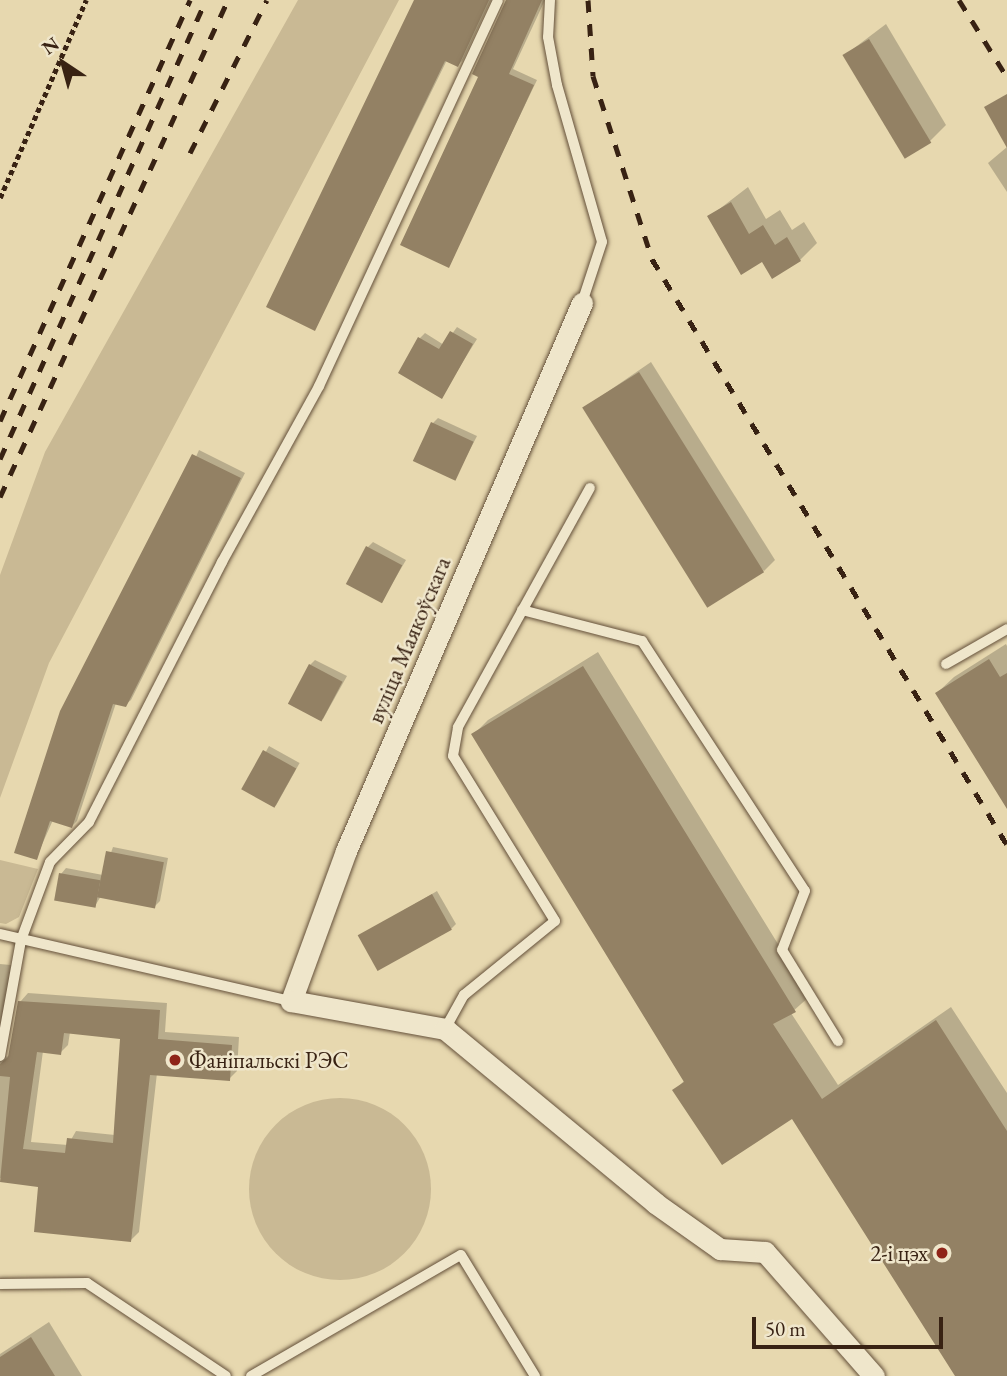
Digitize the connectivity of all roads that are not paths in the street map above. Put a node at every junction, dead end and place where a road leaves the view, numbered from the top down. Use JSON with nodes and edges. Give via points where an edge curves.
{"nodes":[{"id":1,"x":498,"y":0,"type":"edge"},
{"id":2,"x":550,"y":0,"type":"edge"},
{"id":3,"x":582,"y":303,"type":"joint"},
{"id":4,"x":590,"y":488,"type":"dead end"},
{"id":5,"x":522,"y":610,"type":"junction"},
{"id":6,"x":1007,"y":629,"type":"edge"},
{"id":7,"x":946,"y":664,"type":"dead end"},
{"id":8,"x":0,"y":934,"type":"edge"},
{"id":9,"x":21,"y":940,"type":"junction"},
{"id":10,"x":292,"y":1001,"type":"junction"},
{"id":11,"x":445,"y":1029,"type":"junction"},
{"id":12,"x":838,"y":1041,"type":"dead end"},
{"id":13,"x":0,"y":1056,"type":"edge"},
{"id":14,"x":0,"y":1284,"type":"edge"},
{"id":15,"x":226,"y":1376,"type":"edge"},
{"id":16,"x":251,"y":1376,"type":"edge"},
{"id":17,"x":535,"y":1376,"type":"edge"},
{"id":18,"x":874,"y":1376,"type":"edge"}],
"edges":[{"from":1,"to":9,"type":"lane","via":[[319,386],[222,562],[89,822],[50,862]]},
{"from":2,"to":3,"type":"lane","via":[[548,37],[557,85],[602,242]]},
{"from":3,"to":10,"type":"street","name":"вуліца Маякоўскага","via":[[346,851]]},
{"from":4,"to":5,"type":"lane"},
{"from":5,"to":11,"type":"lane","via":[[458,727],[453,756],[555,921],[464,995]]},
{"from":5,"to":12,"type":"lane","via":[[642,641],[805,891],[782,950]]},
{"from":6,"to":7,"type":"lane"},
{"from":8,"to":9,"type":"lane"},
{"from":9,"to":10,"type":"lane"},
{"from":9,"to":13,"type":"lane"},
{"from":10,"to":11,"type":"street"},
{"from":11,"to":18,"type":"street","via":[[655,1203],[720,1249],[765,1252]]},
{"from":14,"to":15,"type":"lane","via":[[87,1283]]},
{"from":16,"to":17,"type":"lane","via":[[461,1255]]}]}
